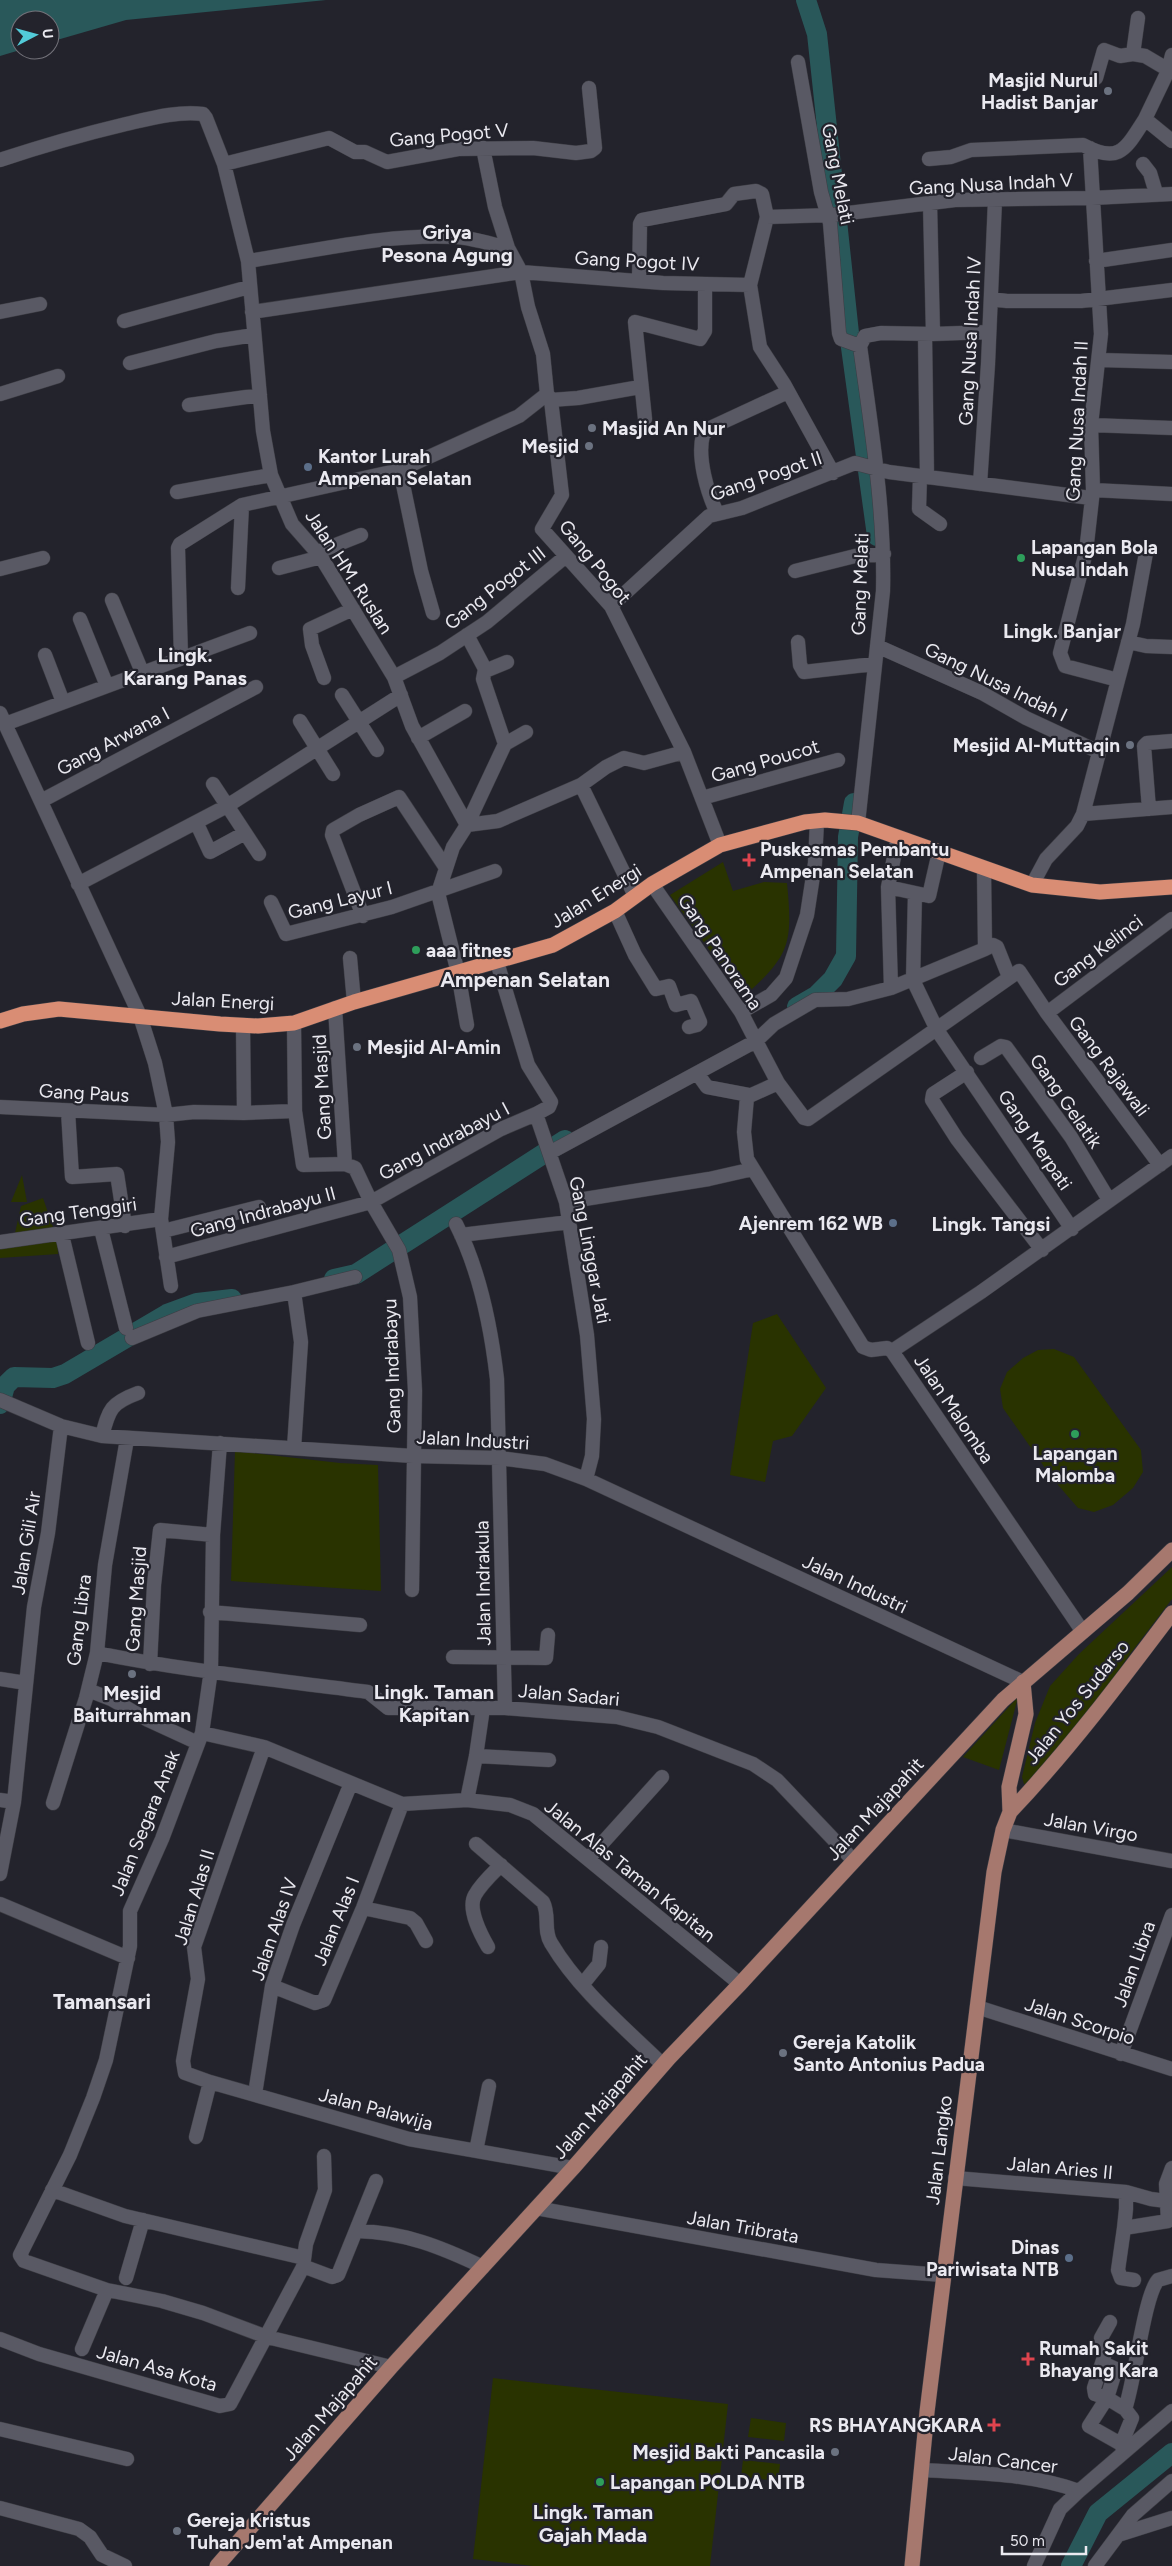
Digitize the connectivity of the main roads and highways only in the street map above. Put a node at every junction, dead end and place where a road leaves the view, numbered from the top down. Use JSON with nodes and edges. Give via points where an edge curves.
{"nodes":[{"id":1,"x":1172,"y":887,"type":"edge"},
{"id":2,"x":0,"y":1020,"type":"edge"},
{"id":3,"x":1172,"y":1550,"type":"edge"},
{"id":4,"x":1172,"y":1613,"type":"edge"},
{"id":5,"x":1024,"y":1682,"type":"junction"},
{"id":6,"x":1010,"y":1812,"type":"junction"},
{"id":7,"x":217,"y":2566,"type":"edge"},
{"id":8,"x":912,"y":2566,"type":"edge"}],
"edges":[{"from":1,"to":2,"type":"highway","name":"Jalan Energi","via":[[1100,892],[1032,885],[857,823],[817,821],[720,845],[652,884],[615,911],[553,945],[354,1002],[294,1023],[244,1024],[59,1009]]},
{"from":3,"to":5,"type":"main road","name":"Jalan Yos Sudarso"},
{"from":4,"to":6,"type":"main road","name":"Jalan Yos Sudarso","via":[[1101,1708]]},
{"from":5,"to":6,"type":"main road","name":"Jalan Langko","via":[[1026,1714],[1009,1787]]},
{"from":5,"to":7,"type":"main road","name":"Jalan Majapahit","via":[[1002,1700],[663,2065]]},
{"from":6,"to":8,"type":"main road","name":"Jalan Langko","via":[[994,1872],[926,2412]]}]}
